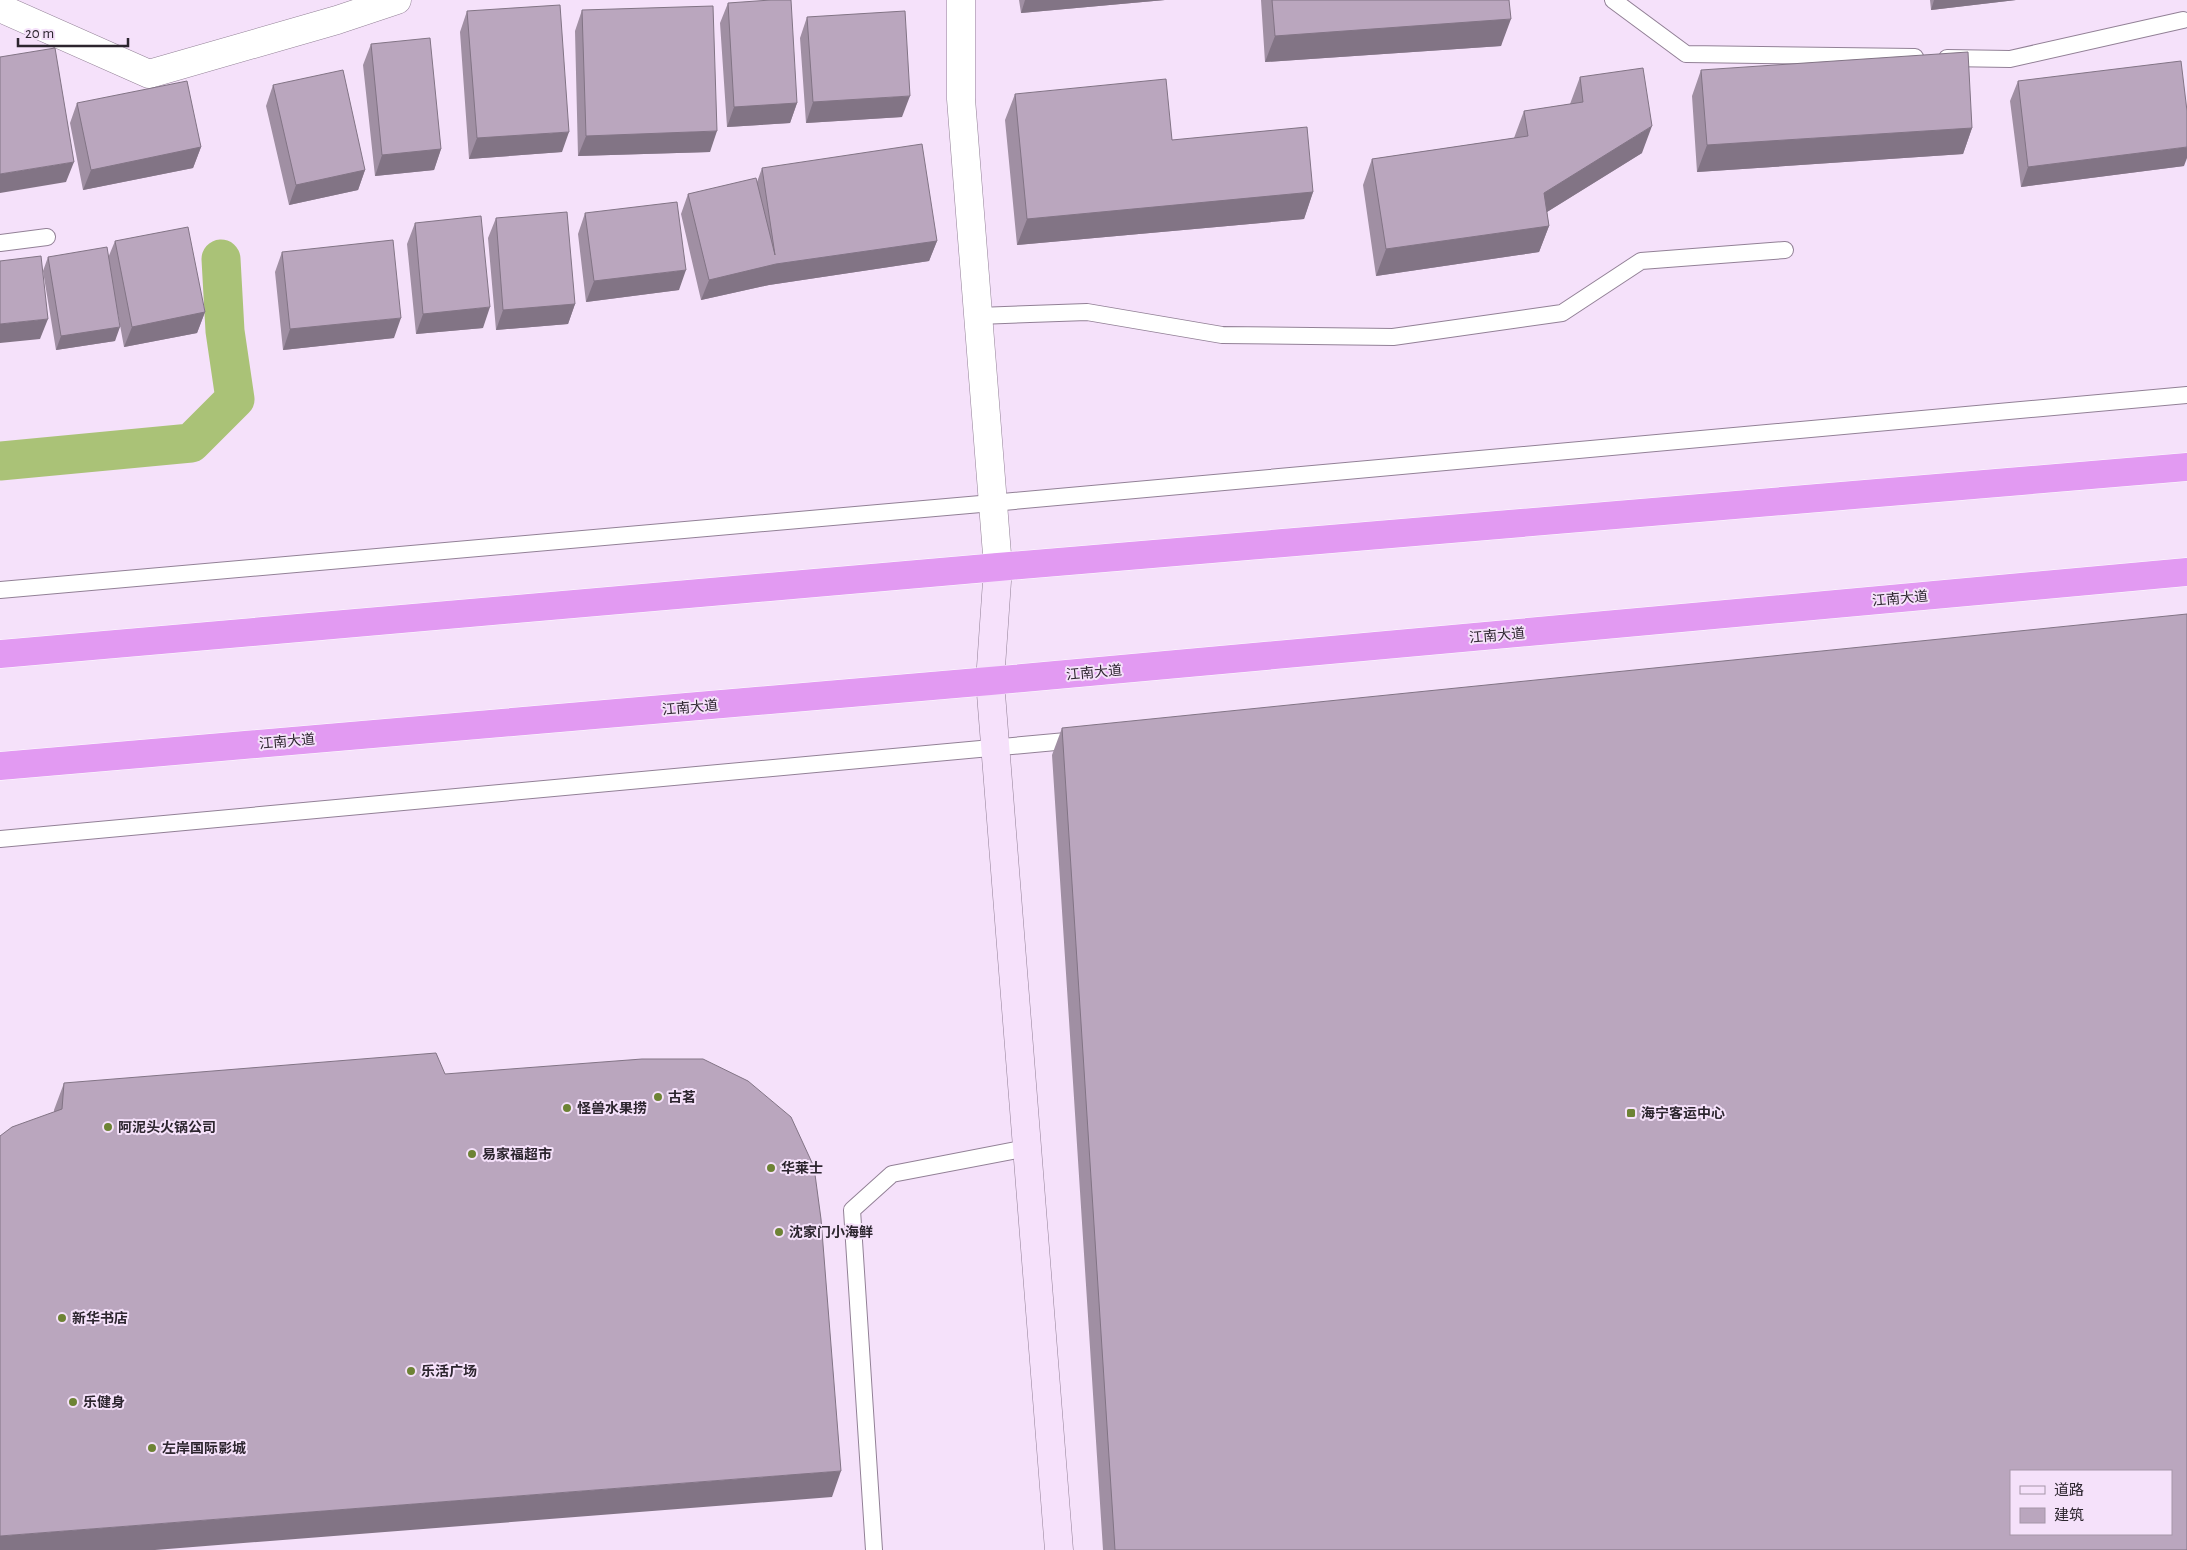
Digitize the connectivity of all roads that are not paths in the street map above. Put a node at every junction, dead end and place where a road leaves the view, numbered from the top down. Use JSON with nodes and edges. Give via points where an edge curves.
{"nodes":[{"id":1,"x":397,"y":0,"type":"edge"},
{"id":2,"x":961,"y":0,"type":"edge"},
{"id":3,"x":1613,"y":0,"type":"edge"},
{"id":4,"x":0,"y":8,"type":"edge"},
{"id":5,"x":2186,"y":20,"type":"edge"},
{"id":6,"x":48,"y":237,"type":"dead end"},
{"id":7,"x":0,"y":242,"type":"edge"},
{"id":8,"x":1785,"y":250,"type":"dead end"},
{"id":9,"x":978,"y":316,"type":"junction"},
{"id":10,"x":2187,"y":395,"type":"edge"},
{"id":11,"x":2187,"y":467,"type":"edge"},
{"id":12,"x":992,"y":503,"type":"junction"},
{"id":13,"x":998,"y":567,"type":"junction"},
{"id":14,"x":2187,"y":572,"type":"edge"},
{"id":15,"x":0,"y":590,"type":"edge"},
{"id":16,"x":0,"y":654,"type":"edge"},
{"id":17,"x":990,"y":681,"type":"junction"},
{"id":18,"x":1095,"y":738,"type":"edge"},
{"id":19,"x":995,"y":748,"type":"junction"},
{"id":20,"x":0,"y":766,"type":"edge"},
{"id":21,"x":0,"y":839,"type":"edge"},
{"id":22,"x":1027,"y":1148,"type":"junction"},
{"id":23,"x":874,"y":1550,"type":"edge"},
{"id":24,"x":1059,"y":1550,"type":"edge"}],
"edges":[{"from":1,"to":4,"type":"street","via":[[149,74]]},
{"from":2,"to":9,"type":"street","via":[[961,98]]},
{"from":3,"to":5,"type":"lane","via":[[1686,54],[2010,58]]},
{"from":6,"to":7,"type":"lane"},
{"from":8,"to":9,"type":"lane","via":[[1641,261],[1562,313],[1393,337],[1222,335],[1087,312]]},
{"from":9,"to":12,"type":"street"},
{"from":10,"to":12,"type":"lane"},
{"from":11,"to":13,"type":"highway"},
{"from":12,"to":13,"type":"street"},
{"from":12,"to":15,"type":"lane"},
{"from":13,"to":16,"type":"highway"},
{"from":13,"to":17,"type":"street"},
{"from":14,"to":17,"type":"highway","name":"江南大道"},
{"from":17,"to":19,"type":"street"},
{"from":17,"to":20,"type":"highway","name":"江南大道"},
{"from":18,"to":19,"type":"lane"},
{"from":19,"to":21,"type":"lane"},
{"from":19,"to":22,"type":"street"},
{"from":22,"to":23,"type":"lane","via":[[892,1174],[852,1210]]},
{"from":22,"to":24,"type":"street"}]}
